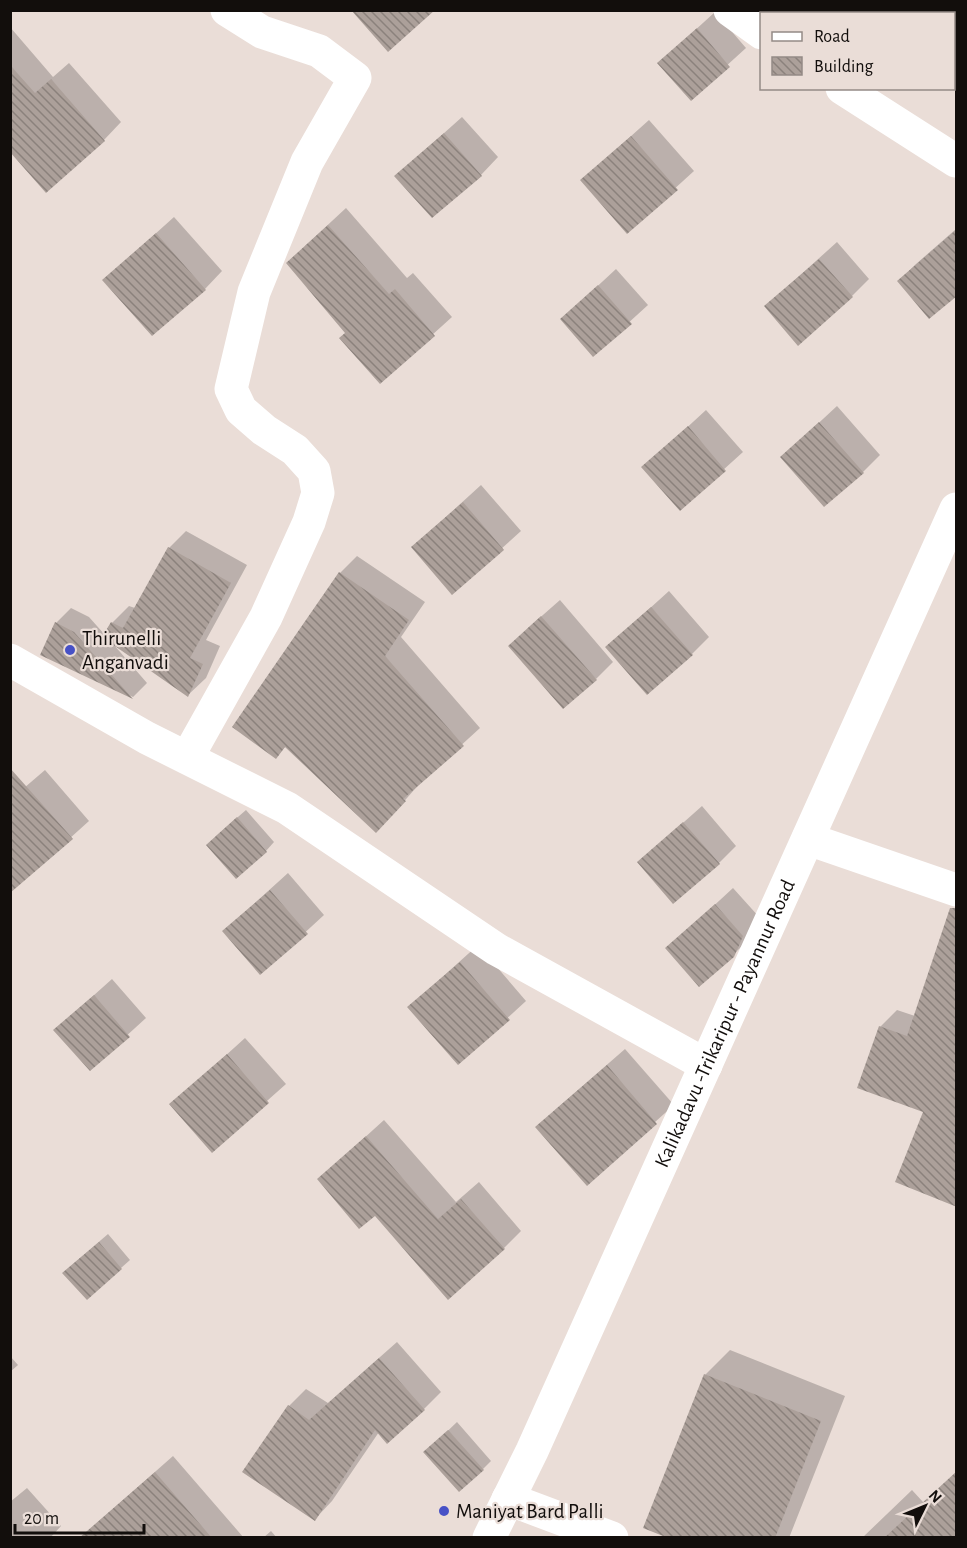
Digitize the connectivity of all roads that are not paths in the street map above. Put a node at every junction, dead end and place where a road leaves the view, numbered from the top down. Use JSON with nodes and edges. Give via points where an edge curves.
{"nodes":[{"id":1,"x":227,"y":10,"type":"edge"},
{"id":2,"x":730,"y":10,"type":"edge"},
{"id":3,"x":760,"y":32,"type":"edge"},
{"id":4,"x":845,"y":90,"type":"edge"},
{"id":5,"x":957,"y":161,"type":"edge"},
{"id":6,"x":957,"y":509,"type":"edge"},
{"id":7,"x":10,"y":660,"type":"edge"},
{"id":8,"x":187,"y":758,"type":"junction"},
{"id":9,"x":808,"y":839,"type":"junction"},
{"id":10,"x":957,"y":890,"type":"edge"},
{"id":11,"x":706,"y":1065,"type":"junction"},
{"id":12,"x":508,"y":1499,"type":"junction"},
{"id":13,"x":489,"y":1538,"type":"edge"},
{"id":14,"x":612,"y":1538,"type":"edge"}],
"edges":[{"from":1,"to":8,"type":"street","via":[[262,32],[319,51],[356,78],[307,162],[254,292],[231,389],[241,410],[295,450],[314,471],[318,493],[266,617]]},
{"from":2,"to":3,"type":"street"},
{"from":4,"to":5,"type":"street"},
{"from":6,"to":9,"type":"street","name":"Kalikadavu -Trikaripur - Payannur Road"},
{"from":7,"to":8,"type":"street"},
{"from":8,"to":11,"type":"street","via":[[286,808],[496,949]]},
{"from":9,"to":10,"type":"street"},
{"from":9,"to":11,"type":"street","name":"Kalikadavu -Trikaripur - Payannur Road"},
{"from":11,"to":12,"type":"street","name":"Kalikadavu -Trikaripur - Payannur Road"},
{"from":12,"to":13,"type":"street","name":"Kalikadavu -Trikaripur - Payannur Road"},
{"from":12,"to":14,"type":"street"}]}
